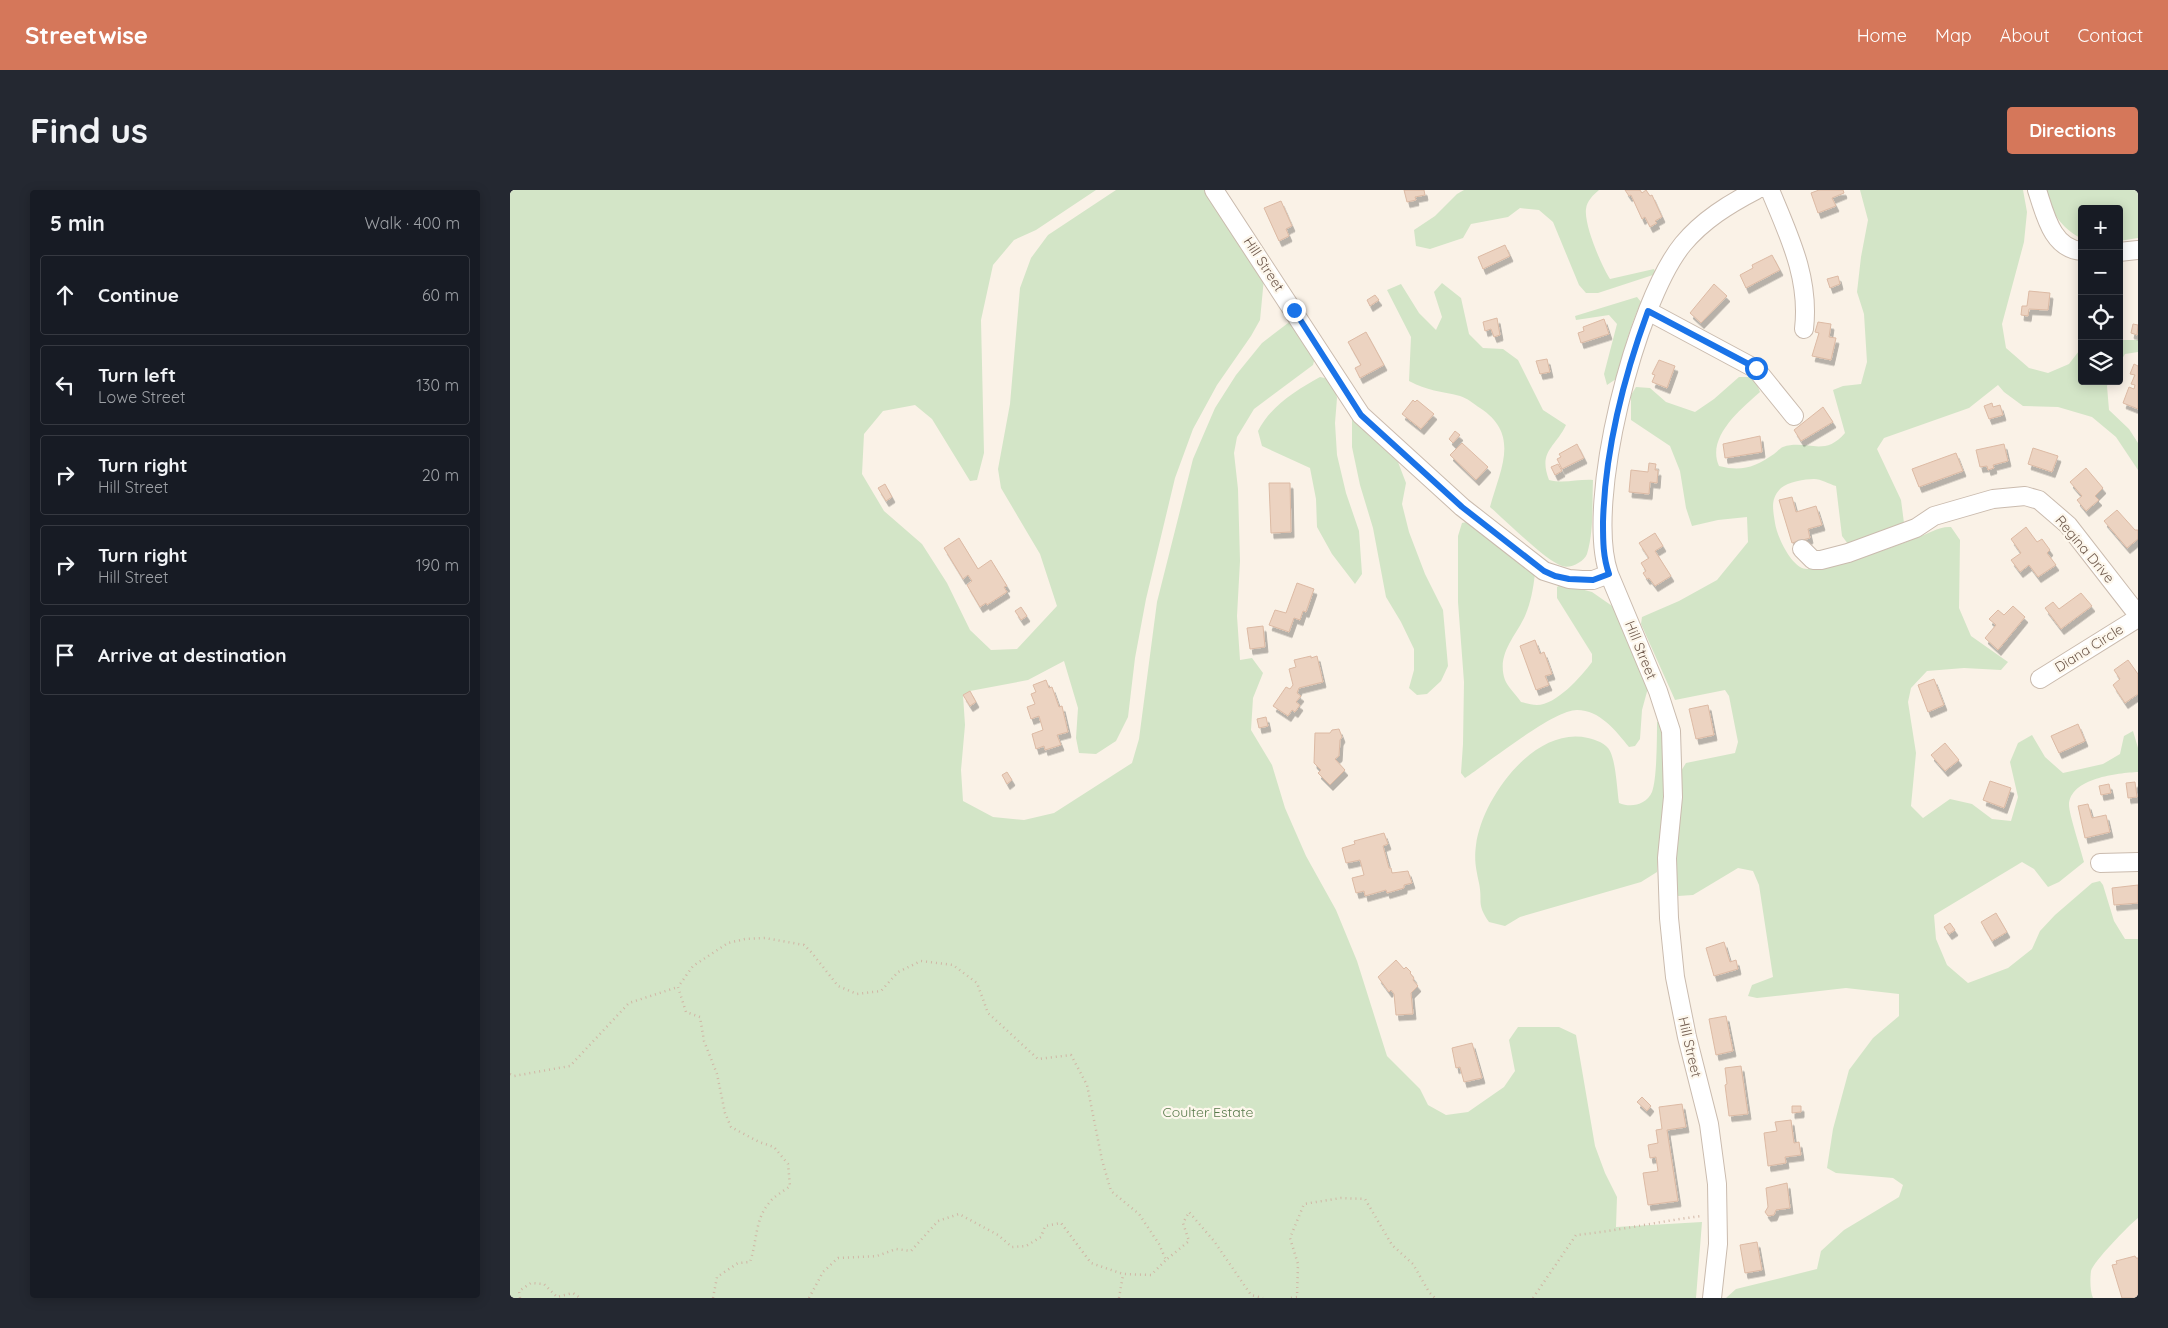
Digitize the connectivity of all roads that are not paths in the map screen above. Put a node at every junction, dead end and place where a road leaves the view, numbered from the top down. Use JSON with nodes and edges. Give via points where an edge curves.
{"nodes":[{"id":1,"x":1214,"y":190,"type":"edge"},
{"id":2,"x":1756,"y":190,"type":"edge"},
{"id":3,"x":1770,"y":190,"type":"edge"},
{"id":4,"x":2037,"y":190,"type":"edge"},
{"id":5,"x":2138,"y":250,"type":"edge"},
{"id":6,"x":2078,"y":251,"type":"edge"},
{"id":7,"x":2123,"y":252,"type":"edge"},
{"id":8,"x":1648,"y":311,"type":"junction"},
{"id":9,"x":1804,"y":328,"type":"dead end"},
{"id":10,"x":1794,"y":416,"type":"dead end"},
{"id":11,"x":1802,"y":550,"type":"dead end"},
{"id":12,"x":1609,"y":574,"type":"junction"},
{"id":13,"x":2138,"y":616,"type":"edge"},
{"id":14,"x":2040,"y":679,"type":"dead end"},
{"id":15,"x":2138,"y":862,"type":"edge"},
{"id":16,"x":2100,"y":863,"type":"dead end"},
{"id":17,"x":1712,"y":1298,"type":"edge"}],
"edges":[{"from":1,"to":12,"type":"street","name":"Hill Street","via":[[1361,415],[1462,507],[1544,571],[1582,580]]},
{"from":2,"to":8,"type":"street","via":[[1699,227],[1682,245]]},
{"from":3,"to":9,"type":"street","via":[[1798,258],[1804,289]]},
{"from":4,"to":6,"type":"street","via":[[2046,218],[2058,240]]},
{"from":5,"to":7,"type":"street"},
{"from":8,"to":10,"type":"street","via":[[1756,368]]},
{"from":8,"to":12,"type":"street","via":[[1617,409],[1605,484],[1602,545]]},
{"from":11,"to":13,"type":"street","name":"Regina Drive","via":[[1813,560],[1821,560],[1916,528],[1934,516],[2006,496],[2025,496],[2039,500],[2068,525]]},
{"from":12,"to":17,"type":"street","name":"Hill Street","via":[[1658,691],[1670,731],[1673,797],[1667,888],[1672,948],[1683,1014],[1709,1124],[1717,1184],[1718,1244]]},
{"from":13,"to":14,"type":"street","name":"Diana Circle"},
{"from":15,"to":16,"type":"street"}]}
